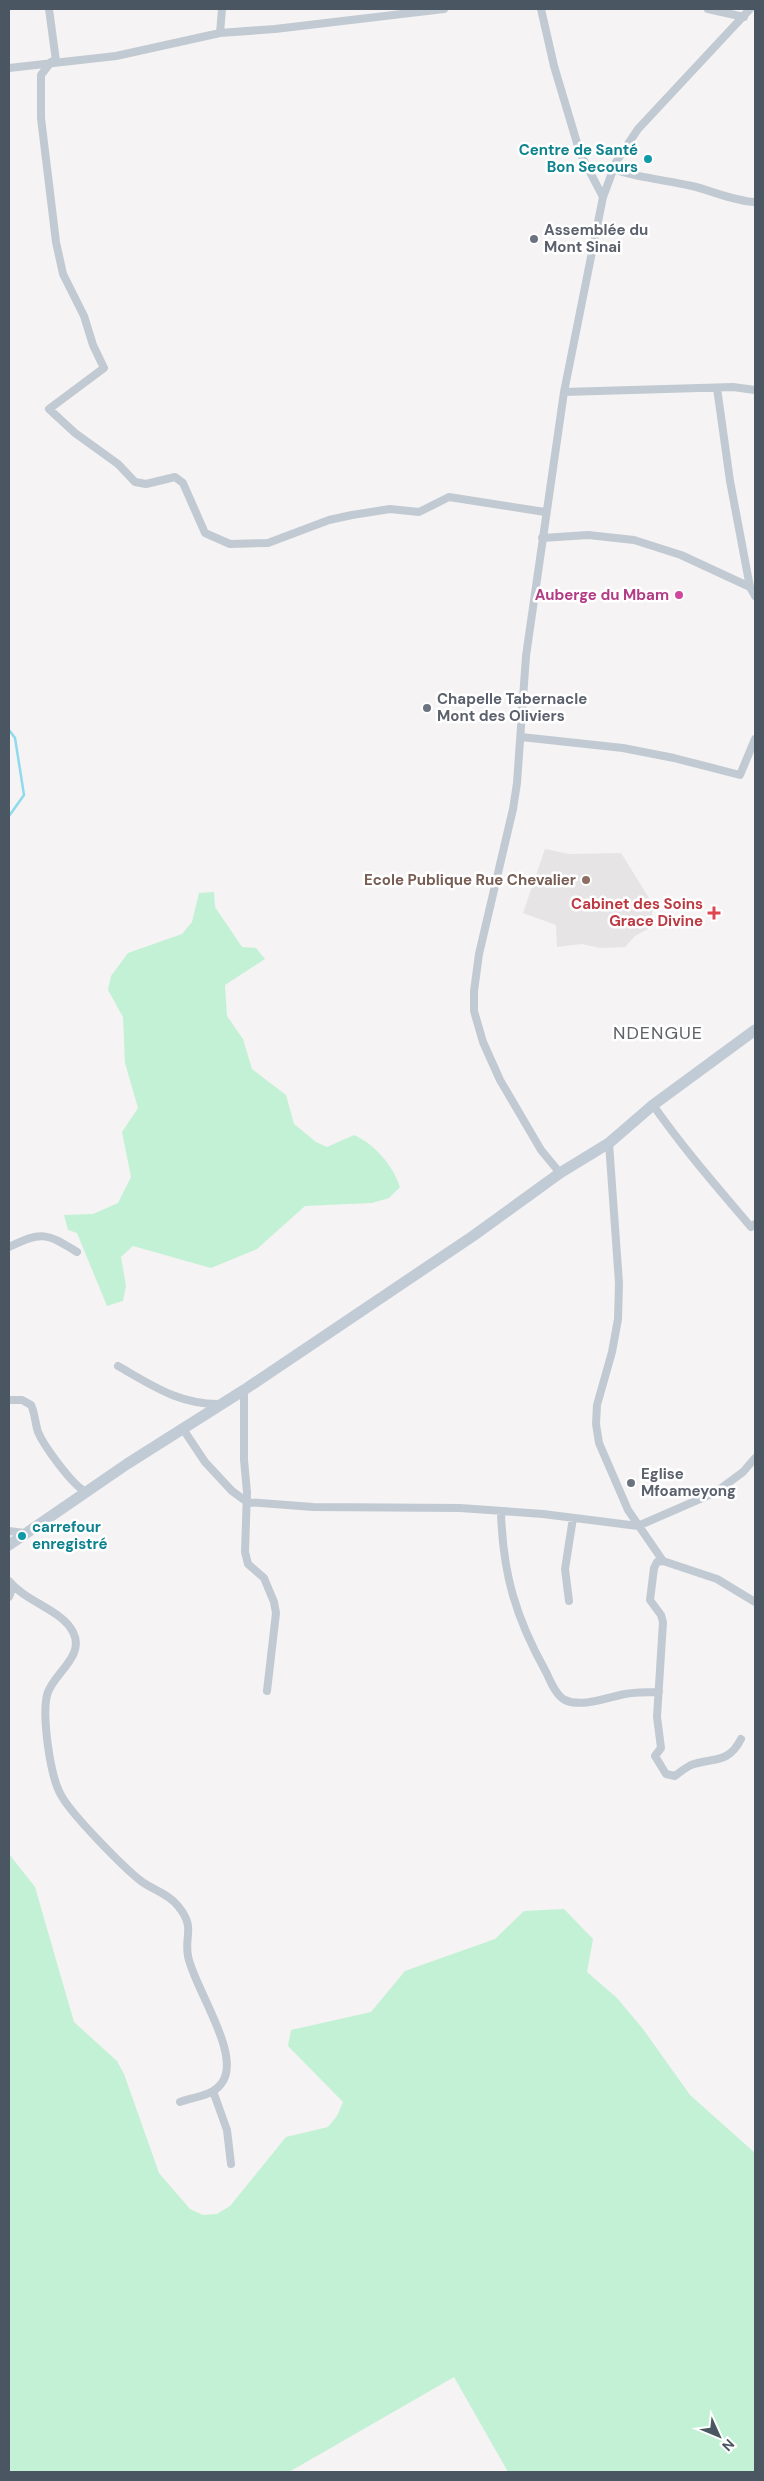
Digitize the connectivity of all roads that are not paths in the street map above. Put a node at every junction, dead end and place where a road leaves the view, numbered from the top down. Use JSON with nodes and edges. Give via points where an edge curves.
{"nodes":[{"id":1,"x":49,"y":9,"type":"edge"},
{"id":2,"x":222,"y":9,"type":"edge"},
{"id":3,"x":444,"y":9,"type":"edge"},
{"id":4,"x":541,"y":9,"type":"edge"},
{"id":5,"x":708,"y":9,"type":"edge"},
{"id":6,"x":750,"y":9,"type":"edge"},
{"id":7,"x":744,"y":17,"type":"junction"},
{"id":8,"x":220,"y":33,"type":"junction"},
{"id":9,"x":54,"y":61,"type":"junction"},
{"id":10,"x":9,"y":68,"type":"edge"},
{"id":11,"x":613,"y":170,"type":"junction"},
{"id":12,"x":603,"y":197,"type":"junction"},
{"id":13,"x":755,"y":202,"type":"edge"},
{"id":14,"x":717,"y":388,"type":"junction"},
{"id":15,"x":755,"y":390,"type":"edge"},
{"id":16,"x":564,"y":392,"type":"junction"},
{"id":17,"x":545,"y":512,"type":"junction"},
{"id":18,"x":542,"y":538,"type":"junction"},
{"id":19,"x":750,"y":587,"type":"junction"},
{"id":20,"x":755,"y":596,"type":"edge"},
{"id":21,"x":521,"y":737,"type":"junction"},
{"id":22,"x":755,"y":739,"type":"edge"},
{"id":23,"x":755,"y":1030,"type":"edge"},
{"id":24,"x":654,"y":1104,"type":"junction"},
{"id":25,"x":608,"y":1143,"type":"junction"},
{"id":26,"x":560,"y":1173,"type":"junction"},
{"id":27,"x":754,"y":1227,"type":"edge"},
{"id":28,"x":9,"y":1247,"type":"edge"},
{"id":29,"x":77,"y":1252,"type":"dead end"},
{"id":30,"x":118,"y":1366,"type":"dead end"},
{"id":31,"x":244,"y":1390,"type":"junction"},
{"id":32,"x":9,"y":1400,"type":"edge"},
{"id":33,"x":223,"y":1404,"type":"junction"},
{"id":34,"x":183,"y":1429,"type":"junction"},
{"id":35,"x":755,"y":1458,"type":"edge"},
{"id":36,"x":86,"y":1492,"type":"junction"},
{"id":37,"x":247,"y":1502,"type":"junction"},
{"id":38,"x":501,"y":1513,"type":"junction"},
{"id":39,"x":573,"y":1518,"type":"junction"},
{"id":40,"x":638,"y":1526,"type":"junction"},
{"id":41,"x":9,"y":1531,"type":"edge"},
{"id":42,"x":24,"y":1533,"type":"junction"},
{"id":43,"x":9,"y":1545,"type":"edge"},
{"id":44,"x":663,"y":1561,"type":"junction"},
{"id":45,"x":11,"y":1584,"type":"edge"},
{"id":46,"x":9,"y":1597,"type":"edge"},
{"id":47,"x":569,"y":1601,"type":"dead end"},
{"id":48,"x":755,"y":1602,"type":"edge"},
{"id":49,"x":267,"y":1691,"type":"dead end"},
{"id":50,"x":659,"y":1692,"type":"junction"},
{"id":51,"x":741,"y":1739,"type":"dead end"},
{"id":52,"x":213,"y":2091,"type":"junction"},
{"id":53,"x":180,"y":2102,"type":"dead end"},
{"id":54,"x":231,"y":2164,"type":"dead end"}],
"edges":[{"from":1,"to":9,"type":"street"},
{"from":2,"to":8,"type":"street"},
{"from":3,"to":8,"type":"street"},
{"from":4,"to":12,"type":"street","via":[[580,153]]},
{"from":5,"to":7,"type":"street"},
{"from":6,"to":7,"type":"street"},
{"from":7,"to":11,"type":"street","via":[[638,129]]},
{"from":8,"to":9,"type":"street","via":[[116,56]]},
{"from":9,"to":10,"type":"street"},
{"from":9,"to":17,"type":"street","via":[[42,75],[42,118],[56,242],[63,274],[104,368],[50,409],[74,433],[118,464],[135,482],[146,484],[169,477],[179,479],[205,532],[230,544],[268,543],[329,520],[352,515],[390,509],[419,512],[449,497]]},
{"from":11,"to":12,"type":"street"},
{"from":11,"to":13,"type":"street"},
{"from":12,"to":16,"type":"street"},
{"from":14,"to":15,"type":"street"},
{"from":14,"to":16,"type":"street"},
{"from":14,"to":19,"type":"street"},
{"from":16,"to":17,"type":"street"},
{"from":17,"to":18,"type":"street"},
{"from":18,"to":19,"type":"street","via":[[588,535],[634,540],[681,555]]},
{"from":18,"to":21,"type":"street","via":[[526,656]]},
{"from":19,"to":20,"type":"street"},
{"from":21,"to":22,"type":"street","via":[[624,748],[740,775]]},
{"from":21,"to":26,"type":"street","via":[[513,809],[479,954],[474,1011],[483,1042],[500,1080],[542,1150]]},
{"from":23,"to":24,"type":"main road"},
{"from":24,"to":25,"type":"main road"},
{"from":24,"to":27,"type":"street","via":[[674,1134]]},
{"from":25,"to":26,"type":"main road"},
{"from":25,"to":40,"type":"street","via":[[618,1246],[618,1320],[597,1405],[596,1424],[607,1465]]},
{"from":26,"to":31,"type":"main road","via":[[473,1236]]},
{"from":28,"to":29,"type":"street","via":[[30,1236],[51,1236]]},
{"from":30,"to":33,"type":"street","via":[[178,1399],[203,1405]]},
{"from":31,"to":33,"type":"main road"},
{"from":31,"to":37,"type":"street"},
{"from":32,"to":36,"type":"street","via":[[22,1400],[30,1405],[42,1442],[64,1472]]},
{"from":33,"to":34,"type":"main road"},
{"from":34,"to":36,"type":"main road"},
{"from":34,"to":37,"type":"street","via":[[205,1462]]},
{"from":35,"to":40,"type":"street","via":[[716,1492]]},
{"from":36,"to":42,"type":"main road"},
{"from":37,"to":38,"type":"street","via":[[313,1507],[460,1508]]},
{"from":37,"to":49,"type":"street","via":[[246,1560],[264,1578],[276,1613]]},
{"from":38,"to":39,"type":"street"},
{"from":38,"to":50,"type":"street","via":[[503,1556],[511,1595],[532,1647],[558,1694],[565,1700],[578,1702]]},
{"from":39,"to":40,"type":"street"},
{"from":39,"to":47,"type":"street","via":[[565,1569]]},
{"from":40,"to":44,"type":"street"},
{"from":41,"to":42,"type":"street"},
{"from":42,"to":43,"type":"main road"},
{"from":44,"to":48,"type":"street","via":[[717,1579]]},
{"from":44,"to":50,"type":"street","via":[[657,1562],[654,1568],[650,1600],[662,1622]]},
{"from":45,"to":46,"type":"street"},
{"from":45,"to":52,"type":"street","via":[[21,1594],[64,1620],[74,1633],[76,1646],[47,1694],[50,1768],[54,1782],[79,1819],[133,1875],[174,1901],[185,1917],[190,1930],[188,1956],[225,2048],[225,2075],[222,2084]]},
{"from":50,"to":51,"type":"street","via":[[656,1725],[661,1748],[655,1756],[668,1776],[675,1776],[692,1765],[720,1759],[733,1751]]},
{"from":52,"to":53,"type":"street"},
{"from":52,"to":54,"type":"street","via":[[226,2130]]}]}
